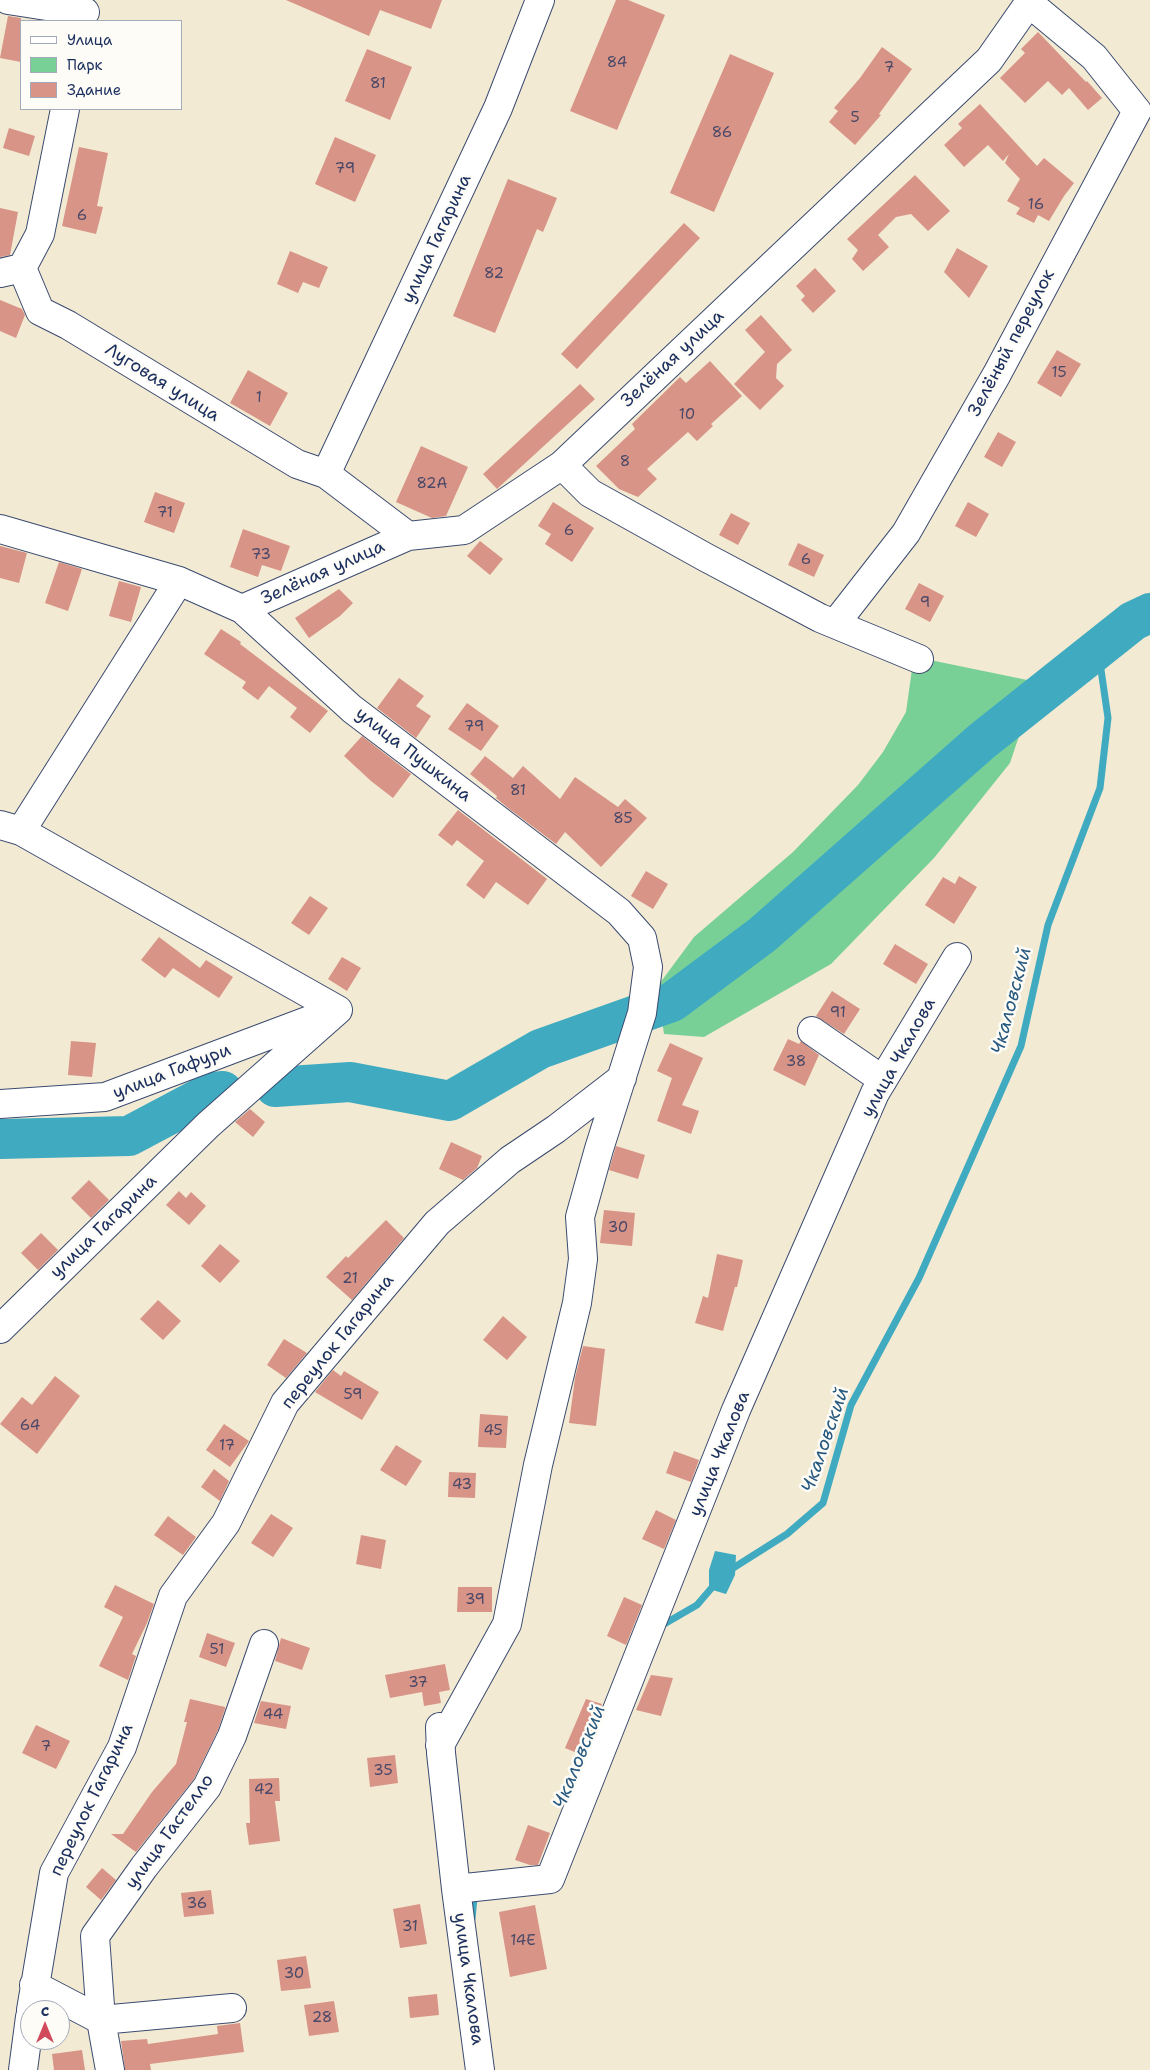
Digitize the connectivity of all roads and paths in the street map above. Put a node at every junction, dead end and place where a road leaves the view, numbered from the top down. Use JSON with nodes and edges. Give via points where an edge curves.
{"nodes":[{"id":1,"x":8,"y":0,"type":"edge"},
{"id":2,"x":540,"y":0,"type":"edge"},
{"id":3,"x":1030,"y":2,"type":"edge"},
{"id":4,"x":85,"y":11,"type":"edge"},
{"id":5,"x":65,"y":110,"type":"edge"},
{"id":6,"x":11,"y":271,"type":"edge"},
{"id":7,"x":562,"y":465,"type":"junction"},
{"id":8,"x":326,"y":474,"type":"junction"},
{"id":9,"x":0,"y":529,"type":"edge"},
{"id":10,"x":408,"y":536,"type":"junction"},
{"id":11,"x":179,"y":581,"type":"junction"},
{"id":12,"x":242,"y":609,"type":"junction"},
{"id":13,"x":835,"y":624,"type":"junction"},
{"id":14,"x":919,"y":659,"type":"dead end"},
{"id":15,"x":10,"y":828,"type":"edge"},
{"id":16,"x":957,"y":956,"type":"dead end"},
{"id":17,"x":338,"y":1010,"type":"junction"},
{"id":18,"x":812,"y":1031,"type":"dead end"},
{"id":19,"x":622,"y":1078,"type":"junction"},
{"id":20,"x":882,"y":1080,"type":"junction"},
{"id":21,"x":0,"y":1104,"type":"edge"},
{"id":22,"x":0,"y":1329,"type":"edge"},
{"id":23,"x":264,"y":1644,"type":"dead end"},
{"id":24,"x":439,"y":1713,"type":"dead end"},
{"id":25,"x":440,"y":1745,"type":"junction"},
{"id":26,"x":456,"y":1889,"type":"junction"},
{"id":27,"x":32,"y":1997,"type":"edge"},
{"id":28,"x":232,"y":2008,"type":"dead end"},
{"id":29,"x":101,"y":2020,"type":"junction"},
{"id":30,"x":26,"y":2050,"type":"edge"},
{"id":31,"x":23,"y":2070,"type":"edge"},
{"id":32,"x":110,"y":2070,"type":"edge"},
{"id":33,"x":480,"y":2070,"type":"edge"}],
"edges":[{"from":1,"to":4,"type":"street"},
{"from":2,"to":8,"type":"street","name":"улица Гагарина","via":[[498,108]]},
{"from":3,"to":7,"type":"street","name":"Зелёная улица","via":[[989,60]]},
{"from":3,"to":13,"type":"street","name":"Зелёный переулок","via":[[1094,57],[1137,111],[997,374],[906,533]]},
{"from":5,"to":6,"type":"street","name":"Луговая улица","via":[[40,234]]},
{"from":6,"to":8,"type":"street","name":"Луговая улица","via":[[40,311],[289,460]]},
{"from":7,"to":10,"type":"street","name":"Зелёная улица","via":[[464,530]]},
{"from":7,"to":13,"type":"street","via":[[590,494]]},
{"from":8,"to":10,"type":"street","name":"Луговая улица"},
{"from":9,"to":11,"type":"street","name":"улица Пушкина"},
{"from":10,"to":12,"type":"street","name":"Зелёная улица"},
{"from":11,"to":12,"type":"street","name":"улица Пушкина"},
{"from":11,"to":15,"type":"street"},
{"from":12,"to":19,"type":"street","name":"улица Пушкина","via":[[352,709],[619,912],[642,938],[648,977],[642,1013]]},
{"from":13,"to":14,"type":"street"},
{"from":15,"to":17,"type":"street"},
{"from":16,"to":20,"type":"street","name":"улица Чкалова"},
{"from":17,"to":21,"type":"street","name":"улица Гафури","via":[[106,1097]]},
{"from":17,"to":22,"type":"street","name":"улица Гагарина","via":[[208,1125]]},
{"from":18,"to":20,"type":"street"},
{"from":19,"to":25,"type":"street","via":[[580,1218],[583,1259],[577,1303],[538,1465],[507,1624]]},
{"from":19,"to":27,"type":"street","name":"переулок Гагарина","via":[[510,1160],[437,1223],[284,1403],[226,1523],[173,1596],[122,1747],[54,1873]]},
{"from":20,"to":26,"type":"street","name":"улица Чкалова","via":[[736,1410],[550,1879]]},
{"from":23,"to":29,"type":"street","name":"улица Гастелло","via":[[232,1736],[207,1787],[95,1936]]},
{"from":24,"to":25,"type":"street","name":"улица Чкалова"},
{"from":25,"to":26,"type":"street","name":"улица Чкалова"},
{"from":26,"to":33,"type":"street","name":"улица Чкалова"},
{"from":27,"to":29,"type":"street"},
{"from":28,"to":29,"type":"street"},
{"from":29,"to":32,"type":"street","name":"улица Гастелло"},
{"from":30,"to":31,"type":"street"}]}
